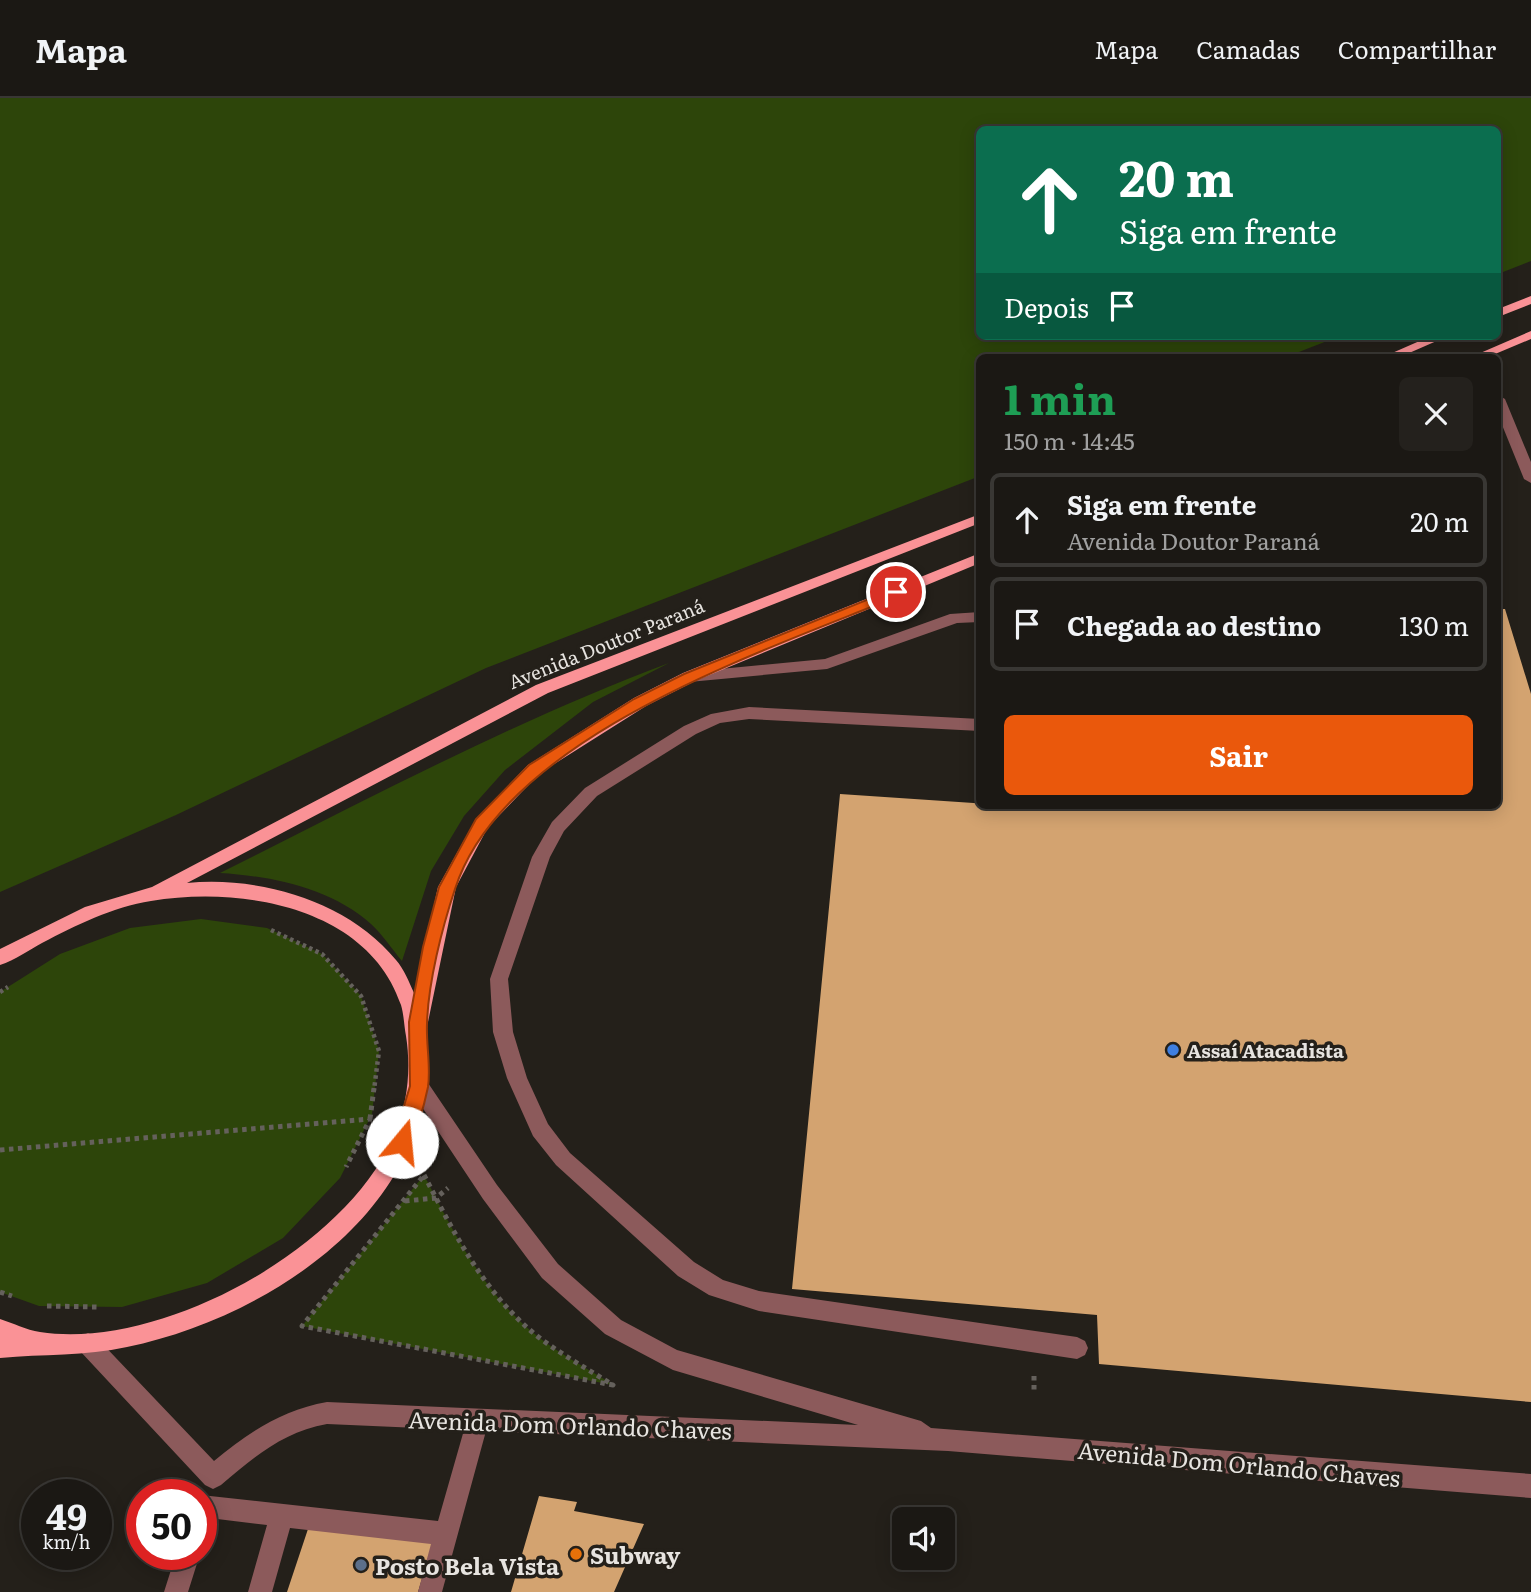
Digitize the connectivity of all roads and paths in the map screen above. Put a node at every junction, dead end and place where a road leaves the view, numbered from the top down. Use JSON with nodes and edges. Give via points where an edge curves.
{"nodes":[{"id":1,"x":1531,"y":300,"type":"edge"},
{"id":2,"x":1501,"y":312,"type":"edge"},
{"id":3,"x":1531,"y":335,"type":"edge"},
{"id":4,"x":1431,"y":340,"type":"edge"},
{"id":5,"x":1396,"y":354,"type":"edge"},
{"id":6,"x":1486,"y":354,"type":"edge"},
{"id":7,"x":1501,"y":406,"type":"edge"},
{"id":8,"x":1531,"y":479,"type":"edge"},
{"id":9,"x":976,"y":520,"type":"edge"},
{"id":10,"x":976,"y":560,"type":"edge"},
{"id":11,"x":976,"y":617,"type":"edge"},
{"id":12,"x":689,"y":677,"type":"junction"},
{"id":13,"x":976,"y":725,"type":"edge"},
{"id":14,"x":150,"y":894,"type":"junction"},
{"id":15,"x":267,"y":928,"type":"dead end"},
{"id":16,"x":0,"y":958,"type":"edge"},
{"id":17,"x":10,"y":986,"type":"dead end"},
{"id":18,"x":0,"y":992,"type":"edge"},
{"id":19,"x":418,"y":1022,"type":"junction"},
{"id":20,"x":419,"y":1086,"type":"junction"},
{"id":21,"x":370,"y":1119,"type":"junction"},
{"id":22,"x":0,"y":1150,"type":"edge"},
{"id":23,"x":472,"y":1165,"type":"junction"},
{"id":24,"x":345,"y":1167,"type":"junction"},
{"id":25,"x":340,"y":1178,"type":"dead end"},
{"id":26,"x":375,"y":1186,"type":"junction"},
{"id":27,"x":436,"y":1198,"type":"junction"},
{"id":28,"x":403,"y":1201,"type":"junction"},
{"id":29,"x":0,"y":1292,"type":"edge"},
{"id":30,"x":26,"y":1301,"type":"dead end"},
{"id":31,"x":39,"y":1306,"type":"dead end"},
{"id":32,"x":108,"y":1307,"type":"dead end"},
{"id":33,"x":0,"y":1329,"type":"edge"},
{"id":34,"x":40,"y":1343,"type":"junction"},
{"id":35,"x":88,"y":1344,"type":"junction"},
{"id":36,"x":0,"y":1347,"type":"edge"},
{"id":37,"x":1077,"y":1348,"type":"dead end"},
{"id":38,"x":478,"y":1420,"type":"junction"},
{"id":39,"x":948,"y":1440,"type":"junction"},
{"id":40,"x":213,"y":1476,"type":"junction"},
{"id":41,"x":212,"y":1479,"type":"edge"},
{"id":42,"x":1531,"y":1486,"type":"edge"},
{"id":43,"x":217,"y":1510,"type":"edge"},
{"id":44,"x":282,"y":1515,"type":"junction"},
{"id":45,"x":446,"y":1534,"type":"junction"},
{"id":46,"x":183,"y":1570,"type":"edge"},
{"id":47,"x":176,"y":1592,"type":"edge"},
{"id":48,"x":260,"y":1592,"type":"edge"},
{"id":49,"x":430,"y":1592,"type":"edge"}],
"edges":[{"from":1,"to":2,"type":"main road"},
{"from":3,"to":6,"type":"main road"},
{"from":4,"to":5,"type":"main road"},
{"from":7,"to":8,"type":"street"},
{"from":9,"to":14,"type":"main road","name":"Avenida Doutor Paraná","via":[[542,689]]},
{"from":10,"to":12,"type":"main road"},
{"from":11,"to":12,"type":"street","via":[[955,618],[827,664]]},
{"from":12,"to":19,"type":"main road","via":[[640,702],[534,769],[482,823],[447,887]]},
{"from":13,"to":37,"type":"street","via":[[749,713],[717,718],[634,763],[591,792],[558,827],[541,857],[499,979],[503,1032],[517,1079],[540,1130],[563,1159],[686,1269],[716,1288],[759,1301]]},
{"from":14,"to":16,"type":"main road","via":[[75,917]]},
{"from":14,"to":19,"type":"main road","via":[[223,888],[292,898],[350,925],[393,967]]},
{"from":15,"to":21,"type":"path","via":[[322,954],[361,996],[379,1051]]},
{"from":17,"to":18,"type":"path"},
{"from":19,"to":20,"type":"main road"},
{"from":20,"to":23,"type":"street","name":"Avenida Dom Orlando Chaves"},
{"from":20,"to":26,"type":"main road","via":[[402,1142]]},
{"from":21,"to":22,"type":"path"},
{"from":21,"to":24,"type":"path"},
{"from":23,"to":27,"type":"path"},
{"from":23,"to":39,"type":"street","name":"Avenida Dom Orlando Chaves","via":[[550,1271],[613,1327],[673,1359]]},
{"from":24,"to":25,"type":"path"},
{"from":24,"to":26,"type":"path"},
{"from":26,"to":28,"type":"path"},
{"from":26,"to":35,"type":"main road","via":[[319,1248],[258,1290],[179,1325]]},
{"from":27,"to":28,"type":"path"},
{"from":27,"to":28,"type":"path","via":[[424,1175]]},
{"from":27,"to":28,"type":"path","via":[[491,1290],[531,1332],[613,1385],[302,1326]]},
{"from":29,"to":30,"type":"path"},
{"from":31,"to":32,"type":"path"},
{"from":33,"to":34,"type":"main road"},
{"from":34,"to":35,"type":"main road"},
{"from":34,"to":36,"type":"main road"},
{"from":35,"to":40,"type":"street"},
{"from":38,"to":39,"type":"street","name":"Avenida Dom Orlando Chaves"},
{"from":38,"to":40,"type":"street","name":"Avenida Dom Orlando Chaves","via":[[327,1413],[300,1416],[261,1436]]},
{"from":38,"to":45,"type":"street"},
{"from":39,"to":42,"type":"street","name":"Avenida Dom Orlando Chaves"},
{"from":40,"to":41,"type":"street"},
{"from":43,"to":44,"type":"street"},
{"from":44,"to":45,"type":"street"},
{"from":44,"to":48,"type":"street"},
{"from":45,"to":49,"type":"street"},
{"from":46,"to":47,"type":"street"}]}
